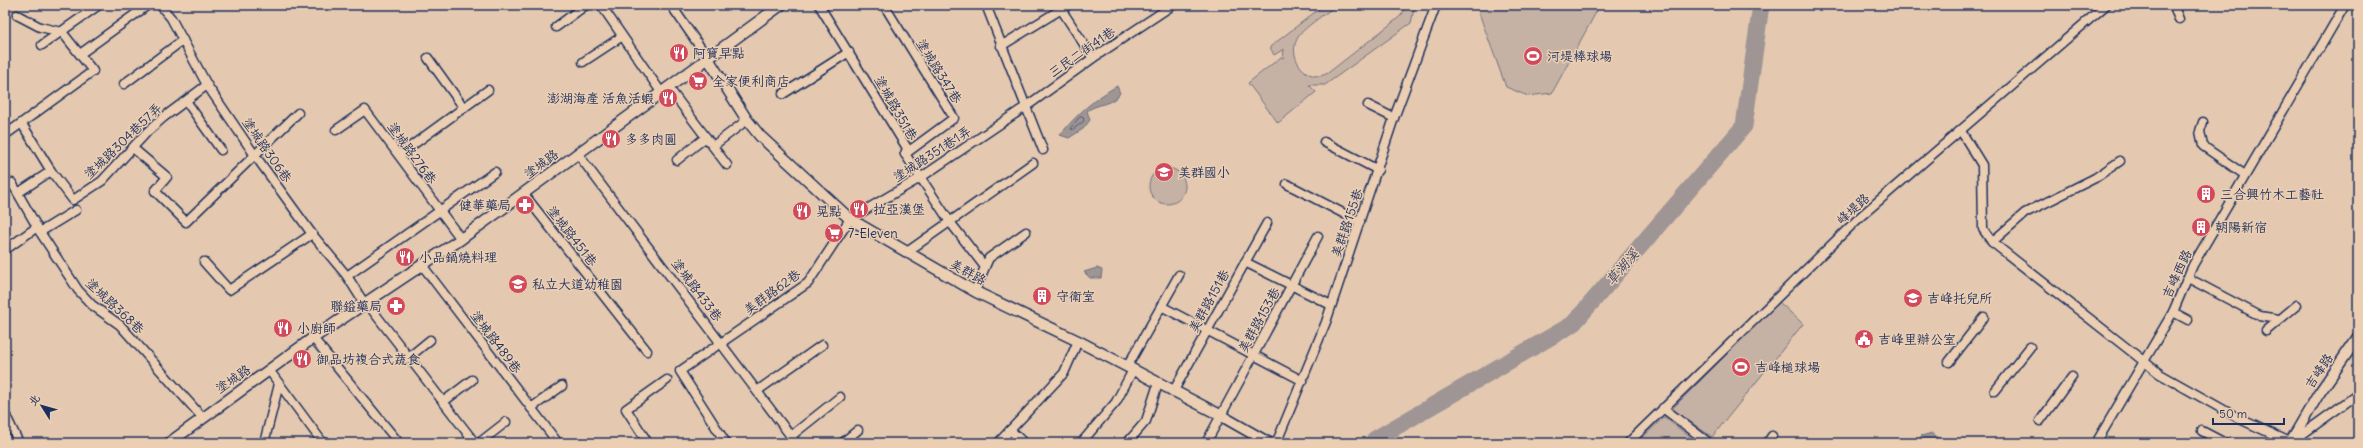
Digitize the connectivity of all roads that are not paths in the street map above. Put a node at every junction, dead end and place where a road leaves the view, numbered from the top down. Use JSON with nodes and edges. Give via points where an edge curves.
{"nodes":[{"id":1,"x":99,"y":5,"type":"edge"},
{"id":2,"x":148,"y":5,"type":"edge"},
{"id":3,"x":160,"y":5,"type":"edge"},
{"id":4,"x":586,"y":5,"type":"edge"},
{"id":5,"x":601,"y":5,"type":"edge"},
{"id":6,"x":671,"y":5,"type":"edge"},
{"id":7,"x":781,"y":5,"type":"edge"},
{"id":8,"x":819,"y":5,"type":"edge"},
{"id":9,"x":986,"y":5,"type":"edge"},
{"id":10,"x":1173,"y":5,"type":"edge"},
{"id":11,"x":1436,"y":5,"type":"edge"},
{"id":12,"x":2106,"y":5,"type":"edge"},
{"id":13,"x":2173,"y":5,"type":"edge"},
{"id":14,"x":2345,"y":5,"type":"edge"},
{"id":15,"x":887,"y":6,"type":"edge"},
{"id":16,"x":1063,"y":6,"type":"edge"},
{"id":17,"x":17,"y":15,"type":"dead end"},
{"id":18,"x":2179,"y":19,"type":"dead end"},
{"id":19,"x":556,"y":28,"type":"dead end"},
{"id":20,"x":62,"y":32,"type":"junction"},
{"id":21,"x":622,"y":37,"type":"junction"},
{"id":22,"x":183,"y":40,"type":"junction"},
{"id":23,"x":42,"y":45,"type":"dead end"},
{"id":24,"x":1001,"y":46,"type":"junction"},
{"id":25,"x":849,"y":52,"type":"junction"},
{"id":26,"x":80,"y":54,"type":"junction"},
{"id":27,"x":707,"y":57,"type":"junction"},
{"id":28,"x":428,"y":58,"type":"dead end"},
{"id":29,"x":1092,"y":58,"type":"junction"},
{"id":30,"x":584,"y":62,"type":"dead end"},
{"id":31,"x":124,"y":84,"type":"dead end"},
{"id":32,"x":207,"y":85,"type":"junction"},
{"id":33,"x":664,"y":89,"type":"junction"},
{"id":34,"x":488,"y":90,"type":"dead end"},
{"id":35,"x":783,"y":94,"type":"dead end"},
{"id":36,"x":186,"y":101,"type":"junction"},
{"id":37,"x":1368,"y":105,"type":"dead end"},
{"id":38,"x":1025,"y":106,"type":"junction"},
{"id":39,"x":464,"y":108,"type":"junction"},
{"id":40,"x":298,"y":113,"type":"dead end"},
{"id":41,"x":1394,"y":118,"type":"junction"},
{"id":42,"x":747,"y":120,"type":"junction"},
{"id":43,"x":2203,"y":122,"type":"dead end"},
{"id":44,"x":22,"y":124,"type":"junction"},
{"id":45,"x":336,"y":130,"type":"dead end"},
{"id":46,"x":1961,"y":131,"type":"junction"},
{"id":47,"x":5,"y":135,"type":"edge"},
{"id":48,"x":706,"y":137,"type":"junction"},
{"id":49,"x":1324,"y":142,"type":"dead end"},
{"id":50,"x":713,"y":146,"type":"junction"},
{"id":51,"x":134,"y":149,"type":"junction"},
{"id":52,"x":221,"y":150,"type":"dead end"},
{"id":53,"x":1043,"y":150,"type":"dead end"},
{"id":54,"x":577,"y":153,"type":"junction"},
{"id":55,"x":254,"y":154,"type":"junction"},
{"id":56,"x":905,"y":154,"type":"junction"},
{"id":57,"x":399,"y":155,"type":"junction"},
{"id":58,"x":677,"y":160,"type":"dead end"},
{"id":59,"x":2120,"y":161,"type":"dead end"},
{"id":60,"x":1033,"y":163,"type":"dead end"},
{"id":61,"x":727,"y":165,"type":"dead end"},
{"id":62,"x":1378,"y":170,"type":"junction"},
{"id":63,"x":51,"y":171,"type":"junction"},
{"id":64,"x":494,"y":172,"type":"dead end"},
{"id":65,"x":2245,"y":174,"type":"junction"},
{"id":66,"x":920,"y":178,"type":"junction"},
{"id":67,"x":1287,"y":184,"type":"dead end"},
{"id":68,"x":8,"y":185,"type":"edge"},
{"id":69,"x":18,"y":193,"type":"junction"},
{"id":70,"x":524,"y":193,"type":"junction"},
{"id":71,"x":76,"y":210,"type":"dead end"},
{"id":72,"x":439,"y":210,"type":"junction"},
{"id":73,"x":850,"y":219,"type":"junction"},
{"id":74,"x":950,"y":222,"type":"junction"},
{"id":75,"x":1360,"y":222,"type":"junction"},
{"id":76,"x":1267,"y":223,"type":"dead end"},
{"id":77,"x":39,"y":229,"type":"junction"},
{"id":78,"x":1026,"y":232,"type":"dead end"},
{"id":79,"x":312,"y":234,"type":"junction"},
{"id":80,"x":1318,"y":236,"type":"dead end"},
{"id":81,"x":460,"y":239,"type":"junction"},
{"id":82,"x":1992,"y":242,"type":"junction"},
{"id":83,"x":5,"y":250,"type":"edge"},
{"id":84,"x":907,"y":252,"type":"junction"},
{"id":85,"x":204,"y":262,"type":"dead end"},
{"id":86,"x":1245,"y":262,"type":"junction"},
{"id":87,"x":422,"y":265,"type":"junction"},
{"id":88,"x":985,"y":266,"type":"junction"},
{"id":89,"x":1179,"y":275,"type":"dead end"},
{"id":90,"x":347,"y":276,"type":"junction"},
{"id":91,"x":2188,"y":278,"type":"junction"},
{"id":92,"x":1291,"y":286,"type":"junction"},
{"id":93,"x":976,"y":291,"type":"junction"},
{"id":94,"x":365,"y":302,"type":"junction"},
{"id":95,"x":1332,"y":305,"type":"junction"},
{"id":96,"x":2297,"y":305,"type":"dead end"},
{"id":97,"x":1161,"y":306,"type":"junction"},
{"id":98,"x":2173,"y":312,"type":"junction"},
{"id":99,"x":1984,"y":317,"type":"dead end"},
{"id":100,"x":2278,"y":319,"type":"junction"},
{"id":101,"x":2188,"y":320,"type":"dead end"},
{"id":102,"x":1207,"y":330,"type":"junction"},
{"id":103,"x":2266,"y":331,"type":"dead end"},
{"id":104,"x":2358,"y":336,"type":"edge"},
{"id":105,"x":314,"y":338,"type":"junction"},
{"id":106,"x":430,"y":340,"type":"dead end"},
{"id":107,"x":1078,"y":342,"type":"junction"},
{"id":108,"x":722,"y":343,"type":"junction"},
{"id":109,"x":822,"y":345,"type":"dead end"},
{"id":110,"x":2030,"y":347,"type":"dead end"},
{"id":111,"x":647,"y":351,"type":"dead end"},
{"id":112,"x":1253,"y":354,"type":"junction"},
{"id":113,"x":408,"y":358,"type":"junction"},
{"id":114,"x":1949,"y":362,"type":"dead end"},
{"id":115,"x":2145,"y":363,"type":"junction"},
{"id":116,"x":1130,"y":368,"type":"junction"},
{"id":117,"x":269,"y":370,"type":"junction"},
{"id":118,"x":2072,"y":376,"type":"dead end"},
{"id":119,"x":472,"y":380,"type":"dead end"},
{"id":120,"x":667,"y":380,"type":"dead end"},
{"id":121,"x":1303,"y":381,"type":"junction"},
{"id":122,"x":279,"y":384,"type":"junction"},
{"id":123,"x":1158,"y":384,"type":"junction"},
{"id":124,"x":562,"y":386,"type":"dead end"},
{"id":125,"x":757,"y":391,"type":"junction"},
{"id":126,"x":1995,"y":391,"type":"dead end"},
{"id":127,"x":1173,"y":392,"type":"junction"},
{"id":128,"x":2358,"y":394,"type":"edge"},
{"id":129,"x":840,"y":397,"type":"dead end"},
{"id":130,"x":443,"y":402,"type":"junction"},
{"id":131,"x":532,"y":408,"type":"junction"},
{"id":132,"x":1663,"y":408,"type":"junction"},
{"id":133,"x":5,"y":414,"type":"edge"},
{"id":134,"x":1220,"y":415,"type":"junction"},
{"id":135,"x":202,"y":417,"type":"junction"},
{"id":136,"x":2040,"y":421,"type":"dead end"},
{"id":137,"x":506,"y":422,"type":"dead end"},
{"id":138,"x":858,"y":430,"type":"dead end"},
{"id":139,"x":1010,"y":430,"type":"junction"},
{"id":140,"x":2202,"y":431,"type":"dead end"},
{"id":141,"x":791,"y":436,"type":"junction"},
{"id":142,"x":1698,"y":440,"type":"edge"},
{"id":143,"x":19,"y":443,"type":"edge"},
{"id":144,"x":169,"y":443,"type":"edge"},
{"id":145,"x":264,"y":443,"type":"edge"},
{"id":146,"x":323,"y":443,"type":"edge"},
{"id":147,"x":399,"y":443,"type":"edge"},
{"id":148,"x":475,"y":443,"type":"edge"},
{"id":149,"x":479,"y":443,"type":"edge"},
{"id":150,"x":558,"y":443,"type":"edge"},
{"id":151,"x":648,"y":443,"type":"edge"},
{"id":152,"x":726,"y":443,"type":"edge"},
{"id":153,"x":796,"y":443,"type":"edge"},
{"id":154,"x":842,"y":443,"type":"edge"},
{"id":155,"x":998,"y":443,"type":"edge"},
{"id":156,"x":1024,"y":443,"type":"edge"},
{"id":157,"x":1081,"y":443,"type":"edge"},
{"id":158,"x":1127,"y":443,"type":"edge"},
{"id":159,"x":1206,"y":443,"type":"edge"},
{"id":160,"x":1271,"y":443,"type":"edge"},
{"id":161,"x":1628,"y":443,"type":"edge"},
{"id":162,"x":1709,"y":443,"type":"edge"},
{"id":163,"x":2096,"y":443,"type":"edge"},
{"id":164,"x":2225,"y":443,"type":"edge"},
{"id":165,"x":2291,"y":443,"type":"edge"}],
"edges":[{"from":1,"to":20,"type":"street"},
{"from":2,"to":26,"type":"street"},
{"from":3,"to":22,"type":"street","name":"塗城路306巷","via":[[171,18]]},
{"from":4,"to":19,"type":"street"},
{"from":5,"to":21,"type":"street"},
{"from":6,"to":27,"type":"street"},
{"from":7,"to":27,"type":"street","name":"塗城路"},
{"from":8,"to":25,"type":"street","name":"塗城路351巷"},
{"from":9,"to":24,"type":"street"},
{"from":10,"to":29,"type":"street","name":"三民二街41巷"},
{"from":11,"to":41,"type":"street","name":"美群路155巷"},
{"from":12,"to":46,"type":"street","name":"峰堤路"},
{"from":13,"to":18,"type":"street"},
{"from":14,"to":65,"type":"street","name":"吉峰西路"},
{"from":15,"to":56,"type":"street","name":"塗城路347巷","via":[[954,118]]},
{"from":16,"to":24,"type":"street"},
{"from":16,"to":29,"type":"street"},
{"from":17,"to":20,"type":"street","via":[[40,27]]},
{"from":20,"to":23,"type":"street"},
{"from":20,"to":26,"type":"street"},
{"from":21,"to":30,"type":"street"},
{"from":21,"to":33,"type":"street"},
{"from":22,"to":31,"type":"street"},
{"from":22,"to":32,"type":"street","name":"塗城路306巷"},
{"from":24,"to":38,"type":"street"},
{"from":25,"to":35,"type":"street"},
{"from":25,"to":56,"type":"street","name":"塗城路351巷","via":[[907,148]]},
{"from":26,"to":44,"type":"street","via":[[93,71]]},
{"from":27,"to":33,"type":"street","name":"塗城路"},
{"from":27,"to":42,"type":"street","name":"美群路"},
{"from":28,"to":39,"type":"street"},
{"from":29,"to":38,"type":"street","name":"三民二街41巷"},
{"from":32,"to":36,"type":"street","name":"塗城路304巷57弄"},
{"from":32,"to":55,"type":"street","name":"塗城路306巷"},
{"from":33,"to":48,"type":"street"},
{"from":33,"to":54,"type":"street","name":"塗城路"},
{"from":34,"to":39,"type":"street"},
{"from":36,"to":51,"type":"street","name":"塗城路304巷57弄","via":[[158,122]]},
{"from":36,"to":52,"type":"street"},
{"from":37,"to":41,"type":"street"},
{"from":38,"to":53,"type":"street"},
{"from":38,"to":66,"type":"street","name":"塗城路351巷1弄"},
{"from":39,"to":57,"type":"street"},
{"from":40,"to":55,"type":"street"},
{"from":41,"to":62,"type":"street","name":"美群路155巷"},
{"from":42,"to":50,"type":"street"},
{"from":42,"to":73,"type":"street","name":"美群路","via":[[760,136]]},
{"from":43,"to":65,"type":"street","via":[[2200,131],[2203,146]]},
{"from":44,"to":47,"type":"street"},
{"from":44,"to":63,"type":"street","name":"塗城路304巷57弄"},
{"from":45,"to":57,"type":"street","name":"塗城路276巷","via":[[365,110]]},
{"from":46,"to":82,"type":"street","via":[[1982,164],[1983,229]]},
{"from":46,"to":132,"type":"street","name":"峰堤路","via":[[1861,216]]},
{"from":48,"to":50,"type":"street"},
{"from":48,"to":58,"type":"street"},
{"from":49,"to":62,"type":"street"},
{"from":50,"to":61,"type":"street"},
{"from":51,"to":55,"type":"street","via":[[167,177],[155,191],[186,222]]},
{"from":51,"to":63,"type":"street","name":"塗城路304巷57弄","via":[[102,181],[73,200]]},
{"from":54,"to":70,"type":"street","name":"塗城路"},
{"from":54,"to":108,"type":"street","name":"塗城路433巷"},
{"from":55,"to":79,"type":"street","name":"塗城路306巷"},
{"from":56,"to":66,"type":"street","name":"塗城路351巷"},
{"from":57,"to":72,"type":"street","name":"塗城路276巷"},
{"from":59,"to":82,"type":"street","via":[[2095,178],[2026,213]]},
{"from":60,"to":74,"type":"street"},
{"from":62,"to":75,"type":"street","name":"美群路155巷"},
{"from":63,"to":69,"type":"street"},
{"from":64,"to":72,"type":"street"},
{"from":65,"to":91,"type":"street","name":"吉峰西路"},
{"from":66,"to":73,"type":"street","name":"塗城路351巷1弄"},
{"from":66,"to":74,"type":"street","name":"塗城路351巷"},
{"from":67,"to":75,"type":"street"},
{"from":68,"to":69,"type":"street","name":"塗城路368巷"},
{"from":69,"to":77,"type":"street","name":"塗城路368巷"},
{"from":70,"to":81,"type":"street","name":"塗城路"},
{"from":70,"to":111,"type":"street","name":"塗城路451巷"},
{"from":71,"to":77,"type":"street"},
{"from":72,"to":81,"type":"street","name":"塗城路276巷"},
{"from":72,"to":90,"type":"street"},
{"from":73,"to":84,"type":"street","name":"美群路"},
{"from":73,"to":108,"type":"street","name":"美群路62巷","via":[[808,283]]},
{"from":74,"to":84,"type":"street"},
{"from":74,"to":88,"type":"street","name":"塗城路351巷"},
{"from":75,"to":95,"type":"street","name":"美群路155巷"},
{"from":76,"to":86,"type":"street","name":"美群路151巷"},
{"from":77,"to":83,"type":"street"},
{"from":77,"to":135,"type":"street","name":"塗城路368巷","via":[[78,290],[92,305],[120,325]]},
{"from":78,"to":88,"type":"street","via":[[989,258]]},
{"from":79,"to":85,"type":"street","via":[[229,290]]},
{"from":79,"to":90,"type":"street","name":"塗城路306巷"},
{"from":80,"to":92,"type":"street","name":"美群路153巷"},
{"from":81,"to":87,"type":"street","name":"塗城路"},
{"from":82,"to":115,"type":"street"},
{"from":84,"to":93,"type":"street","name":"美群路"},
{"from":86,"to":92,"type":"street"},
{"from":86,"to":102,"type":"street","name":"美群路151巷"},
{"from":87,"to":94,"type":"street","name":"塗城路"},
{"from":87,"to":131,"type":"street","name":"塗城路489巷"},
{"from":88,"to":93,"type":"street"},
{"from":89,"to":97,"type":"street"},
{"from":90,"to":94,"type":"street","name":"塗城路306巷"},
{"from":91,"to":98,"type":"street","name":"吉峰西路"},
{"from":91,"to":100,"type":"street","via":[[2260,316]]},
{"from":92,"to":95,"type":"street"},
{"from":92,"to":112,"type":"street","name":"美群路153巷"},
{"from":93,"to":107,"type":"street","name":"美群路"},
{"from":94,"to":105,"type":"street","name":"塗城路"},
{"from":94,"to":113,"type":"street","name":"塗城路306巷"},
{"from":95,"to":121,"type":"street","name":"美群路155巷"},
{"from":96,"to":100,"type":"street"},
{"from":97,"to":102,"type":"street"},
{"from":97,"to":116,"type":"street"},
{"from":98,"to":101,"type":"street"},
{"from":98,"to":115,"type":"street","name":"吉峰西路"},
{"from":99,"to":114,"type":"street"},
{"from":100,"to":103,"type":"street"},
{"from":102,"to":112,"type":"street"},
{"from":102,"to":127,"type":"street","name":"美群路151巷"},
{"from":104,"to":165,"type":"street","name":"吉峰路","via":[[2318,395]]},
{"from":105,"to":117,"type":"street","name":"塗城路"},
{"from":105,"to":147,"type":"street"},
{"from":106,"to":113,"type":"street"},
{"from":107,"to":116,"type":"street","name":"美群路"},
{"from":107,"to":139,"type":"street","via":[[1064,373]]},
{"from":108,"to":125,"type":"street","name":"塗城路433巷"},
{"from":108,"to":152,"type":"street","name":"美群路62巷","via":[[680,371]]},
{"from":109,"to":125,"type":"street"},
{"from":110,"to":126,"type":"street"},
{"from":112,"to":121,"type":"street"},
{"from":112,"to":134,"type":"street","name":"美群路153巷"},
{"from":113,"to":130,"type":"street","name":"塗城路306巷"},
{"from":115,"to":163,"type":"street","name":"吉峰西路"},
{"from":115,"to":165,"type":"street","via":[[2216,406]]},
{"from":116,"to":123,"type":"street","name":"美群路"},
{"from":116,"to":157,"type":"street","via":[[1116,402]]},
{"from":117,"to":122,"type":"street"},
{"from":117,"to":135,"type":"street","name":"塗城路"},
{"from":118,"to":136,"type":"street"},
{"from":119,"to":130,"type":"street"},
{"from":120,"to":151,"type":"street","via":[[626,409]]},
{"from":121,"to":160,"type":"street","name":"美群路155巷","via":[[1278,439]]},
{"from":122,"to":145,"type":"street"},
{"from":122,"to":146,"type":"street"},
{"from":123,"to":127,"type":"street","name":"美群路"},
{"from":123,"to":158,"type":"street","via":[[1146,422]]},
{"from":124,"to":131,"type":"street"},
{"from":125,"to":141,"type":"street","name":"塗城路433巷"},
{"from":127,"to":134,"type":"street","name":"美群路"},
{"from":128,"to":165,"type":"street"},
{"from":129,"to":141,"type":"street"},
{"from":130,"to":148,"type":"street","name":"塗城路306巷"},
{"from":131,"to":150,"type":"street","name":"塗城路489巷"},
{"from":132,"to":142,"type":"street"},
{"from":132,"to":161,"type":"street","name":"峰堤路"},
{"from":133,"to":143,"type":"street"},
{"from":134,"to":159,"type":"street","name":"美群路153巷"},
{"from":134,"to":160,"type":"street","name":"美群路"},
{"from":135,"to":144,"type":"street","name":"塗城路"},
{"from":137,"to":149,"type":"street"},
{"from":138,"to":154,"type":"street"},
{"from":139,"to":155,"type":"street"},
{"from":139,"to":156,"type":"street"},
{"from":140,"to":164,"type":"street"},
{"from":141,"to":153,"type":"street","name":"塗城路433巷"},
{"from":142,"to":162,"type":"street"}]}
